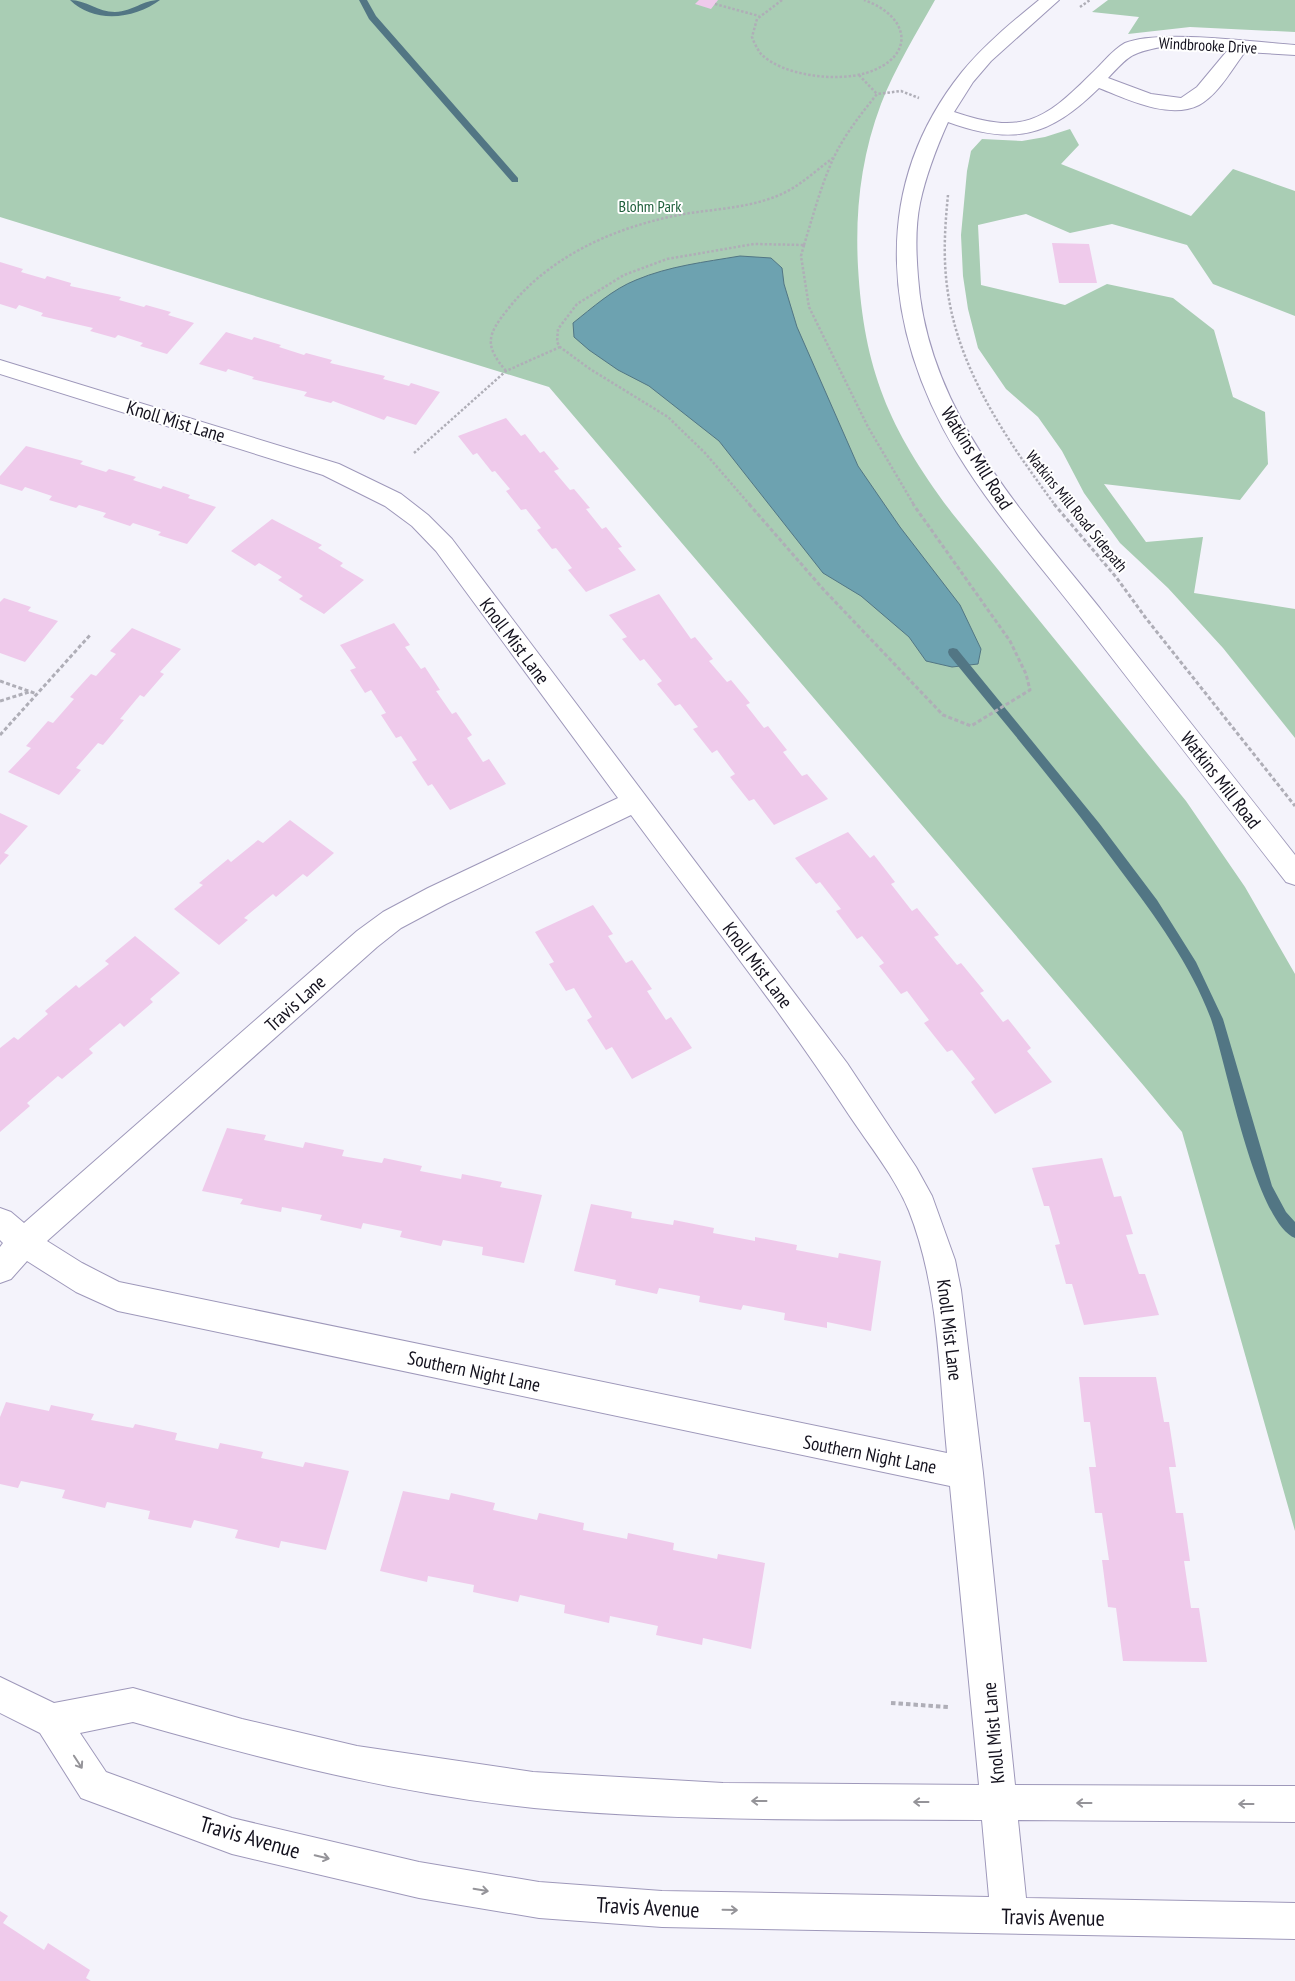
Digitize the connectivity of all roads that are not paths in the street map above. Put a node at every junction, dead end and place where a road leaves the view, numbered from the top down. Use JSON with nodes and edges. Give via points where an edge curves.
{"nodes":[{"id":1,"x":1050,"y":0,"type":"edge"},
{"id":2,"x":1241,"y":46,"type":"junction"},
{"id":3,"x":1295,"y":50,"type":"edge"},
{"id":4,"x":1096,"y":80,"type":"junction"},
{"id":5,"x":943,"y":114,"type":"junction"},
{"id":6,"x":0,"y":367,"type":"edge"},
{"id":7,"x":634,"y":802,"type":"junction"},
{"id":8,"x":1295,"y":874,"type":"edge"},
{"id":9,"x":0,"y":1222,"type":"edge"},
{"id":10,"x":24,"y":1242,"type":"junction"},
{"id":11,"x":0,"y":1269,"type":"edge"},
{"id":12,"x":967,"y":1473,"type":"junction"},
{"id":13,"x":0,"y":1694,"type":"edge"},
{"id":14,"x":52,"y":1721,"type":"junction"},
{"id":15,"x":999,"y":1802,"type":"junction"},
{"id":16,"x":1295,"y":1804,"type":"edge"},
{"id":17,"x":1009,"y":1916,"type":"junction"},
{"id":18,"x":1295,"y":1921,"type":"edge"}],
"edges":[{"from":1,"to":5,"type":"street","name":"Watkins Mill Road","via":[[984,59]]},
{"from":2,"to":3,"type":"street","name":"Windbrooke Drive"},
{"from":2,"to":4,"type":"street","name":"Windbrooke Drive","via":[[1145,43],[1121,54]]},
{"from":2,"to":4,"type":"street","via":[[1199,96],[1182,104],[1157,102]]},
{"from":4,"to":5,"type":"street","name":"Windbrooke Drive","via":[[1067,109],[1039,125],[990,128],[969,125]]},
{"from":5,"to":8,"type":"street","name":"Watkins Mill Road","via":[[915,174],[906,226],[908,280],[922,354],[954,427],[1011,512]]},
{"from":6,"to":7,"type":"street","name":"Knoll Mist Lane","via":[[314,464],[371,488],[405,508],[444,545]]},
{"from":7,"to":10,"type":"street","name":"Travis Lane","via":[[392,920]]},
{"from":7,"to":12,"type":"street","name":"Knoll Mist Lane","via":[[837,1072],[906,1176],[922,1206],[946,1290]]},
{"from":9,"to":10,"type":"street","name":"Southern Night Lane"},
{"from":10,"to":11,"type":"street","name":"Travis Lane"},
{"from":10,"to":12,"type":"street","name":"Southern Night Lane","via":[[93,1287],[144,1302]]},
{"from":12,"to":15,"type":"street","name":"Knoll Mist Lane"},
{"from":13,"to":14,"type":"street","name":"Travis Avenue"},
{"from":15,"to":14,"type":"street","one_way":true,"via":[[723,1801],[532,1790],[357,1764],[133,1705]]},
{"from":14,"to":17,"type":"street","name":"Travis Avenue","one_way":true,"via":[[94,1785],[232,1836],[419,1880],[539,1900],[662,1909]]},
{"from":16,"to":15,"type":"street","one_way":true},
{"from":15,"to":17,"type":"street","name":"Knoll Mist Lane"},
{"from":17,"to":18,"type":"street","name":"Travis Avenue"}]}
